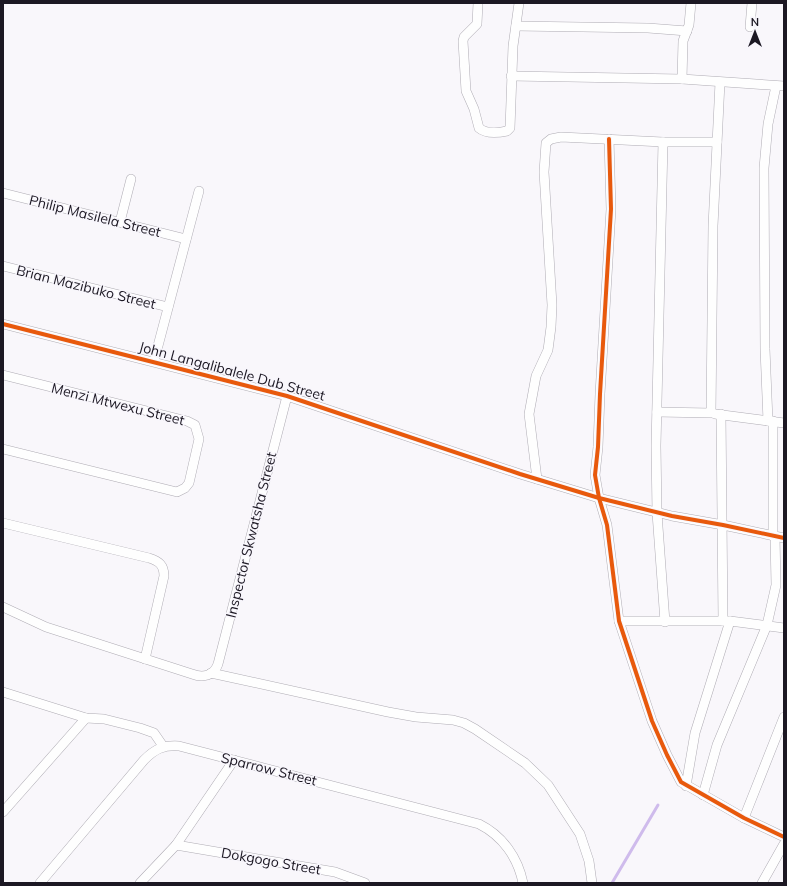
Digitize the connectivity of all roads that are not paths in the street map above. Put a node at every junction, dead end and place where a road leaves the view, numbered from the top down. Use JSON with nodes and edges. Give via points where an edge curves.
{"nodes":[{"id":1,"x":478,"y":3,"type":"edge"},
{"id":2,"x":519,"y":3,"type":"edge"},
{"id":3,"x":691,"y":3,"type":"edge"},
{"id":4,"x":752,"y":3,"type":"edge"},
{"id":5,"x":516,"y":26,"type":"junction"},
{"id":6,"x":750,"y":27,"type":"dead end"},
{"id":7,"x":687,"y":31,"type":"junction"},
{"id":8,"x":511,"y":76,"type":"junction"},
{"id":9,"x":682,"y":79,"type":"junction"},
{"id":10,"x":720,"y":82,"type":"junction"},
{"id":11,"x":780,"y":86,"type":"edge"},
{"id":12,"x":609,"y":140,"type":"junction"},
{"id":13,"x":662,"y":142,"type":"junction"},
{"id":14,"x":717,"y":142,"type":"junction"},
{"id":15,"x":131,"y":180,"type":"dead end"},
{"id":16,"x":199,"y":191,"type":"dead end"},
{"id":17,"x":3,"y":194,"type":"edge"},
{"id":18,"x":120,"y":222,"type":"junction"},
{"id":19,"x":186,"y":239,"type":"junction"},
{"id":20,"x":3,"y":266,"type":"edge"},
{"id":21,"x":168,"y":307,"type":"junction"},
{"id":22,"x":3,"y":324,"type":"edge"},
{"id":23,"x":154,"y":361,"type":"junction"},
{"id":24,"x":3,"y":376,"type":"edge"},
{"id":25,"x":288,"y":396,"type":"junction"},
{"id":26,"x":657,"y":412,"type":"junction"},
{"id":27,"x":716,"y":414,"type":"junction"},
{"id":28,"x":771,"y":421,"type":"junction"},
{"id":29,"x":784,"y":423,"type":"edge"},
{"id":30,"x":3,"y":449,"type":"edge"},
{"id":31,"x":537,"y":479,"type":"junction"},
{"id":32,"x":599,"y":498,"type":"junction"},
{"id":33,"x":657,"y":513,"type":"junction"},
{"id":34,"x":3,"y":523,"type":"edge"},
{"id":35,"x":723,"y":525,"type":"junction"},
{"id":36,"x":777,"y":537,"type":"edge"},
{"id":37,"x":3,"y":607,"type":"edge"},
{"id":38,"x":619,"y":621,"type":"junction"},
{"id":39,"x":726,"y":621,"type":"junction"},
{"id":40,"x":665,"y":622,"type":"junction"},
{"id":41,"x":767,"y":625,"type":"junction"},
{"id":42,"x":784,"y":628,"type":"edge"},
{"id":43,"x":145,"y":659,"type":"junction"},
{"id":44,"x":211,"y":674,"type":"junction"},
{"id":45,"x":3,"y":692,"type":"edge"},
{"id":46,"x":784,"y":717,"type":"edge"},
{"id":47,"x":86,"y":718,"type":"junction"},
{"id":48,"x":163,"y":746,"type":"junction"},
{"id":49,"x":234,"y":760,"type":"junction"},
{"id":50,"x":686,"y":786,"type":"junction"},
{"id":51,"x":703,"y":795,"type":"junction"},
{"id":52,"x":3,"y":812,"type":"edge"},
{"id":53,"x":744,"y":818,"type":"junction"},
{"id":54,"x":784,"y":837,"type":"edge"},
{"id":55,"x":784,"y":844,"type":"edge"},
{"id":56,"x":176,"y":845,"type":"junction"},
{"id":57,"x":40,"y":883,"type":"edge"},
{"id":58,"x":140,"y":883,"type":"edge"},
{"id":59,"x":364,"y":883,"type":"edge"},
{"id":60,"x":523,"y":883,"type":"edge"},
{"id":61,"x":592,"y":883,"type":"edge"},
{"id":62,"x":762,"y":883,"type":"edge"}],
"edges":[{"from":1,"to":8,"type":"street","via":[[477,24],[464,37],[463,46],[466,91],[480,130],[509,130]]},
{"from":2,"to":5,"type":"street"},
{"from":3,"to":7,"type":"street"},
{"from":4,"to":6,"type":"street"},
{"from":5,"to":7,"type":"street"},
{"from":5,"to":8,"type":"street"},
{"from":7,"to":9,"type":"street","via":[[683,41]]},
{"from":8,"to":9,"type":"street"},
{"from":9,"to":10,"type":"street"},
{"from":10,"to":11,"type":"street"},
{"from":10,"to":14,"type":"street"},
{"from":11,"to":28,"type":"street","via":[[768,124],[764,168],[766,349]]},
{"from":12,"to":13,"type":"street"},
{"from":12,"to":31,"type":"street","via":[[554,137],[548,140],[545,148],[544,172],[552,305],[548,350],[536,376],[529,414]]},
{"from":12,"to":32,"type":"street","via":[[611,209],[595,475]]},
{"from":13,"to":14,"type":"street"},
{"from":13,"to":26,"type":"street"},
{"from":14,"to":27,"type":"street","via":[[713,226]]},
{"from":15,"to":18,"type":"street"},
{"from":16,"to":19,"type":"street"},
{"from":17,"to":18,"type":"street","name":"Philip Masilela Street"},
{"from":18,"to":19,"type":"street","name":"Philip Masilela Street"},
{"from":19,"to":21,"type":"street"},
{"from":20,"to":21,"type":"street","name":"Brian Mazibuko Street"},
{"from":21,"to":23,"type":"street"},
{"from":22,"to":23,"type":"street","name":"John Langalibalele Dub Street"},
{"from":23,"to":25,"type":"street","name":"John Langalibalele Dub Street"},
{"from":24,"to":30,"type":"street","name":"Menzi Mtwexu Street","via":[[187,421],[194,425],[199,439],[189,483],[177,492]]},
{"from":25,"to":31,"type":"street","name":"John Langalibalele Dub Street"},
{"from":25,"to":44,"type":"street","name":"Inspector Skwatsha Street","via":[[218,664]]},
{"from":26,"to":27,"type":"street"},
{"from":26,"to":33,"type":"street"},
{"from":27,"to":28,"type":"street"},
{"from":27,"to":35,"type":"street"},
{"from":28,"to":29,"type":"street"},
{"from":28,"to":36,"type":"street"},
{"from":31,"to":32,"type":"street","name":"John Langalibalele Dub Street"},
{"from":32,"to":33,"type":"street","name":"John Langalibalele Dub Street"},
{"from":32,"to":38,"type":"street","via":[[607,525]]},
{"from":33,"to":35,"type":"street","name":"John Langalibalele Dub Street"},
{"from":33,"to":40,"type":"street"},
{"from":34,"to":43,"type":"street","via":[[159,562],[164,576]]},
{"from":35,"to":36,"type":"street","name":"John Langalibalele Dub Street"},
{"from":35,"to":39,"type":"street","via":[[721,595]]},
{"from":36,"to":41,"type":"street","via":[[776,585]]},
{"from":37,"to":43,"type":"street","via":[[46,627]]},
{"from":38,"to":40,"type":"street"},
{"from":38,"to":50,"type":"street","via":[[652,721],[678,777]]},
{"from":39,"to":40,"type":"street"},
{"from":39,"to":41,"type":"street"},
{"from":39,"to":50,"type":"street","via":[[695,733]]},
{"from":41,"to":42,"type":"street"},
{"from":41,"to":51,"type":"street","via":[[717,745]]},
{"from":43,"to":44,"type":"street","via":[[197,676]]},
{"from":44,"to":61,"type":"street","via":[[388,712],[453,720],[475,729],[525,763],[548,785],[586,847]]},
{"from":45,"to":47,"type":"street"},
{"from":46,"to":53,"type":"street"},
{"from":47,"to":48,"type":"street","via":[[104,719],[140,728],[154,734]]},
{"from":47,"to":52,"type":"street"},
{"from":48,"to":49,"type":"street","name":"Sparrow Street","via":[[179,746]]},
{"from":48,"to":57,"type":"street","via":[[151,752]]},
{"from":49,"to":56,"type":"street"},
{"from":49,"to":60,"type":"street","name":"Sparrow Street","via":[[480,824],[498,836],[508,848],[521,873]]},
{"from":50,"to":51,"type":"street"},
{"from":51,"to":53,"type":"street"},
{"from":53,"to":54,"type":"street"},
{"from":55,"to":62,"type":"street"},
{"from":56,"to":58,"type":"street"},
{"from":56,"to":59,"type":"street","name":"Dokgogo Street","via":[[335,872]]}]}
